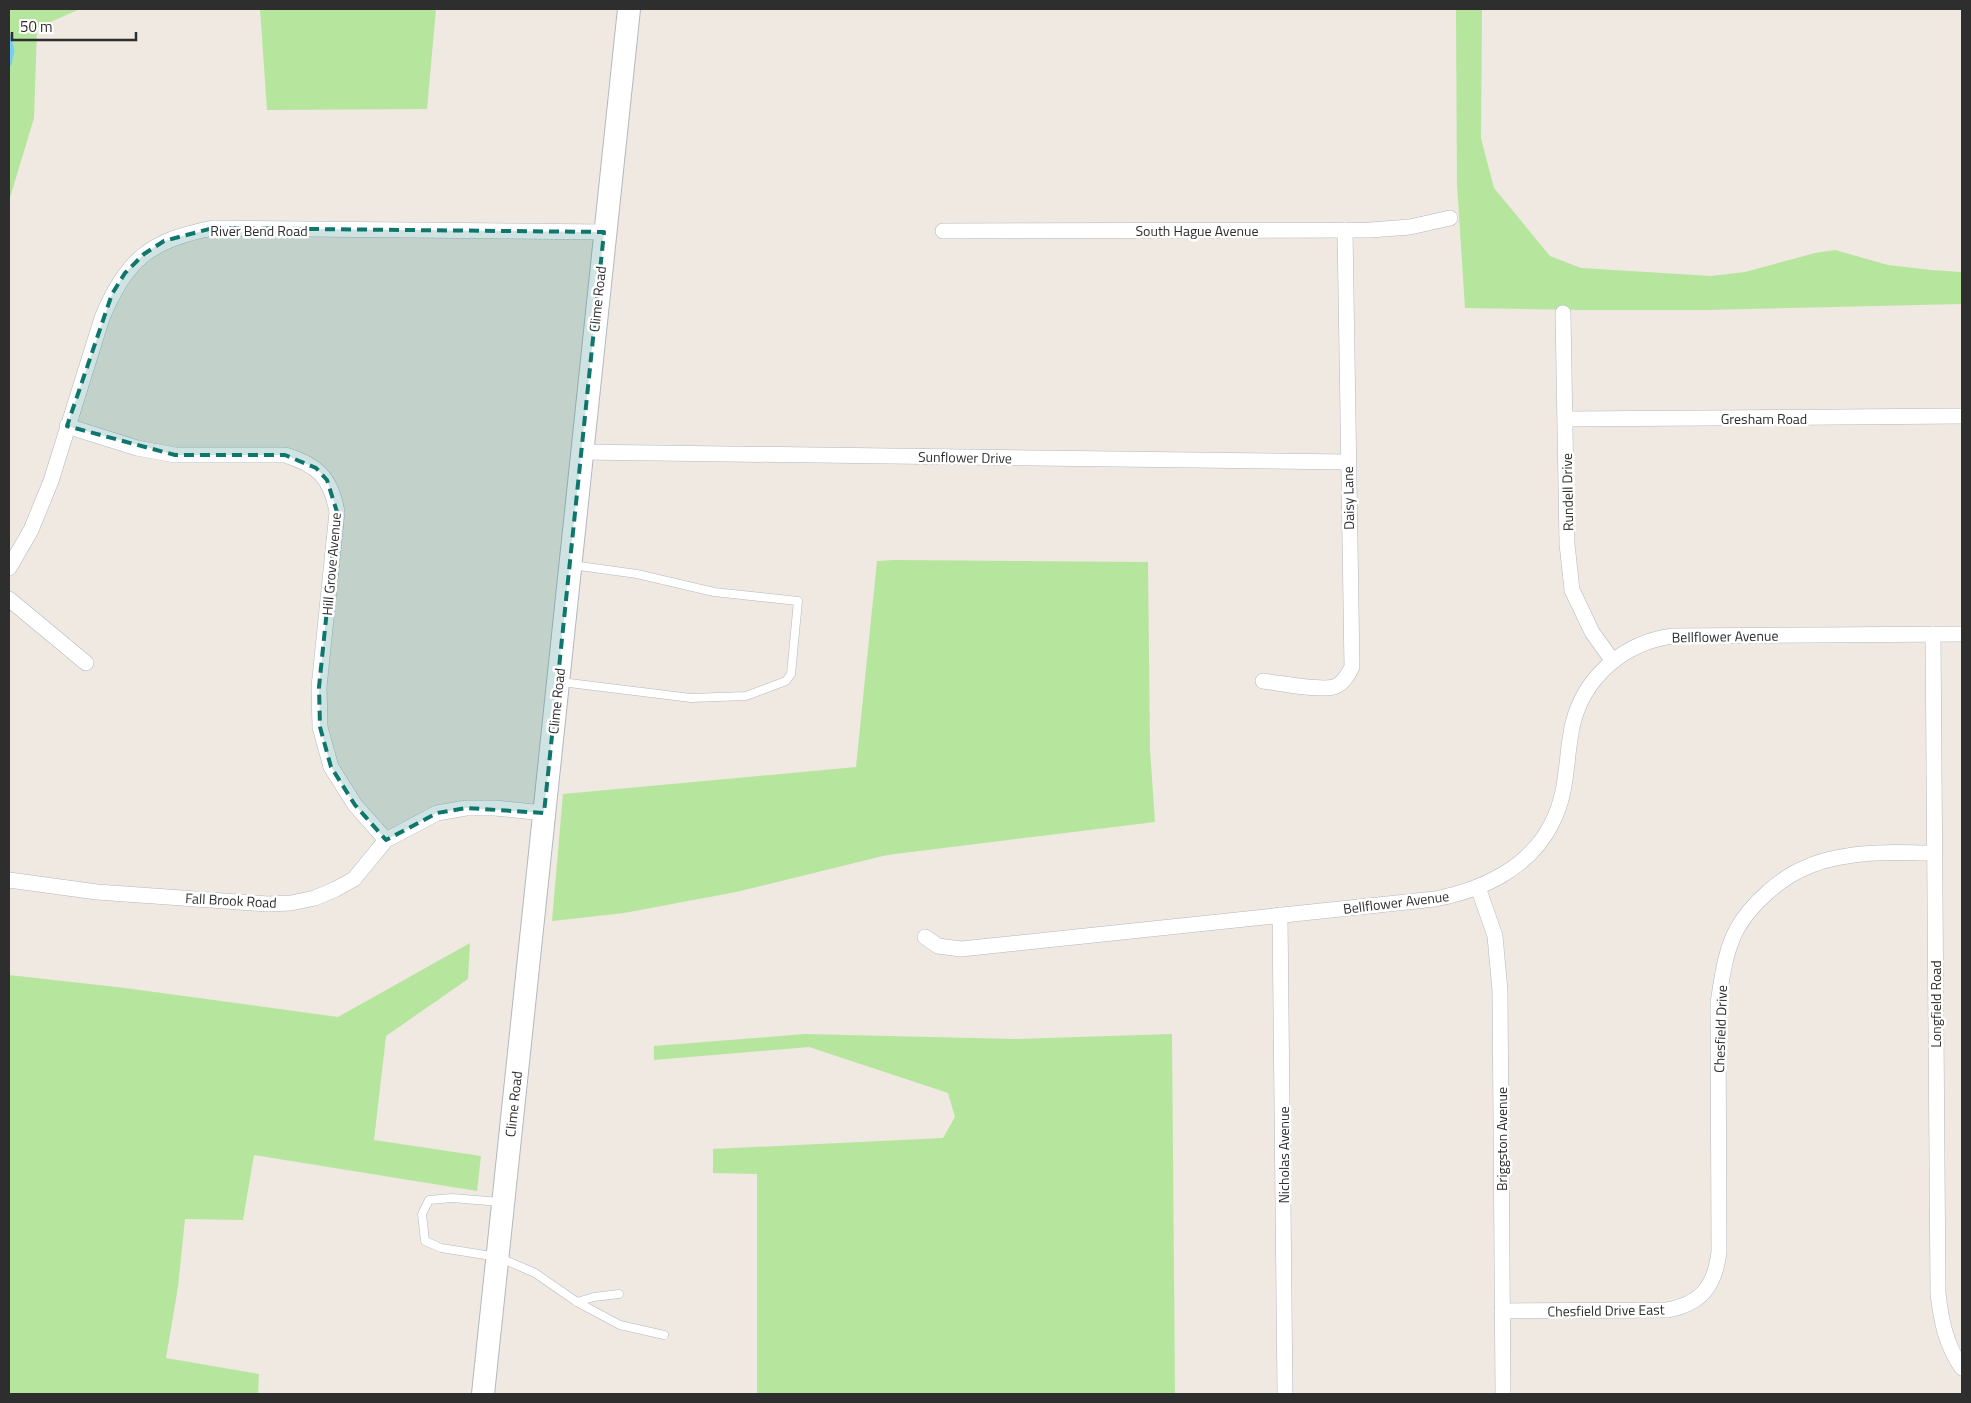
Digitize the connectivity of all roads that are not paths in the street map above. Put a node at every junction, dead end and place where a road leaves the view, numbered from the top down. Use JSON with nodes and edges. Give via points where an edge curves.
{"nodes":[{"id":1,"x":629,"y":9,"type":"edge"},
{"id":2,"x":1450,"y":218,"type":"dead end"},
{"id":3,"x":1345,"y":230,"type":"junction"},
{"id":4,"x":943,"y":231,"type":"dead end"},
{"id":5,"x":604,"y":232,"type":"junction"},
{"id":6,"x":1563,"y":313,"type":"dead end"},
{"id":7,"x":1962,"y":416,"type":"edge"},
{"id":8,"x":1566,"y":419,"type":"junction"},
{"id":9,"x":67,"y":426,"type":"junction"},
{"id":10,"x":582,"y":452,"type":"junction"},
{"id":11,"x":1348,"y":462,"type":"junction"},
{"id":12,"x":570,"y":564,"type":"junction"},
{"id":13,"x":9,"y":568,"type":"edge"},
{"id":14,"x":9,"y":599,"type":"edge"},
{"id":15,"x":1933,"y":634,"type":"junction"},
{"id":16,"x":1962,"y":634,"type":"edge"},
{"id":17,"x":1612,"y":660,"type":"junction"},
{"id":18,"x":86,"y":663,"type":"dead end"},
{"id":19,"x":1262,"y":681,"type":"dead end"},
{"id":20,"x":558,"y":682,"type":"junction"},
{"id":21,"x":544,"y":813,"type":"junction"},
{"id":22,"x":386,"y":840,"type":"junction"},
{"id":23,"x":1934,"y":853,"type":"junction"},
{"id":24,"x":9,"y":880,"type":"edge"},
{"id":25,"x":1478,"y":887,"type":"junction"},
{"id":26,"x":1280,"y":915,"type":"junction"},
{"id":27,"x":925,"y":937,"type":"dead end"},
{"id":28,"x":503,"y":1203,"type":"junction"},
{"id":29,"x":498,"y":1257,"type":"junction"},
{"id":30,"x":1705,"y":1292,"type":"joint"},
{"id":31,"x":620,"y":1294,"type":"dead end"},
{"id":32,"x":577,"y":1302,"type":"junction"},
{"id":33,"x":1502,"y":1311,"type":"junction"},
{"id":34,"x":664,"y":1335,"type":"dead end"},
{"id":35,"x":1962,"y":1368,"type":"edge"},
{"id":36,"x":483,"y":1394,"type":"edge"},
{"id":37,"x":1285,"y":1394,"type":"edge"},
{"id":38,"x":1503,"y":1394,"type":"edge"}],
"edges":[{"from":1,"to":5,"type":"main road","name":"Clime Road"},
{"from":2,"to":3,"type":"street","name":"South Hague Avenue","via":[[1410,227]]},
{"from":3,"to":4,"type":"street","name":"South Hague Avenue"},
{"from":3,"to":11,"type":"street","name":"Daisy Lane"},
{"from":5,"to":9,"type":"street","name":"River Bend Road","via":[[213,228],[164,241],[144,254],[125,273],[112,294]]},
{"from":5,"to":10,"type":"main road","name":"Clime Road"},
{"from":6,"to":8,"type":"street","name":"Rundell Drive"},
{"from":7,"to":8,"type":"street","name":"Gresham Road"},
{"from":8,"to":17,"type":"street","name":"Rundell Drive","via":[[1567,544],[1572,590],[1592,632]]},
{"from":9,"to":13,"type":"street","name":"River Bend Road","via":[[35,522]]},
{"from":9,"to":22,"type":"street","name":"Hill Grove Avenue","via":[[137,448],[175,455],[285,455],[316,468],[327,480],[337,512],[319,687],[320,727],[331,767],[355,805]]},
{"from":10,"to":11,"type":"street","name":"Sunflower Drive"},
{"from":10,"to":12,"type":"main road","name":"Clime Road"},
{"from":11,"to":19,"type":"street","name":"Daisy Lane","via":[[1352,667],[1346,679],[1335,687]]},
{"from":12,"to":20,"type":"main road","name":"Clime Road"},
{"from":12,"to":20,"type":"lane","via":[[637,574],[714,592],[798,601],[793,662],[786,681],[746,696],[691,698]]},
{"from":14,"to":18,"type":"street"},
{"from":15,"to":16,"type":"street","name":"Bellflower Avenue"},
{"from":15,"to":17,"type":"street","name":"Bellflower Avenue","via":[[1672,636],[1641,643]]},
{"from":15,"to":23,"type":"street","name":"Longfield Road"},
{"from":17,"to":25,"type":"street","name":"Bellflower Avenue","via":[[1596,677],[1579,706],[1573,724],[1566,784],[1552,824],[1524,860]]},
{"from":20,"to":21,"type":"main road","name":"Clime Road"},
{"from":21,"to":22,"type":"street","name":"Fall Brook Road","via":[[466,808],[437,813]]},
{"from":21,"to":28,"type":"main road","name":"Clime Road"},
{"from":22,"to":24,"type":"street","name":"Fall Brook Road","via":[[354,879],[315,898],[291,903],[97,892]]},
{"from":23,"to":30,"type":"street","name":"Chesfield Drive","via":[[1864,853],[1806,867],[1775,885],[1737,929],[1723,967],[1718,1003],[1719,1252],[1717,1266]]},
{"from":23,"to":35,"type":"street","name":"Longfield Road","via":[[1938,1293],[1947,1341]]},
{"from":25,"to":26,"type":"street","name":"Bellflower Avenue","via":[[1435,899]]},
{"from":25,"to":33,"type":"street","name":"Briggston Avenue","via":[[1495,936],[1500,991]]},
{"from":26,"to":27,"type":"street","name":"Bellflower Avenue","via":[[960,949],[938,946]]},
{"from":26,"to":37,"type":"street","name":"Nicholas Avenue"},
{"from":28,"to":29,"type":"main road","name":"Clime Road"},
{"from":28,"to":29,"type":"lane","via":[[452,1198],[429,1200],[422,1214],[424,1241],[441,1248]]},
{"from":29,"to":32,"type":"lane","via":[[535,1273]]},
{"from":29,"to":36,"type":"main road","name":"Clime Road"},
{"from":30,"to":33,"type":"street","name":"Chesfield Drive East","via":[[1682,1307],[1667,1310]]},
{"from":31,"to":32,"type":"lane"},
{"from":32,"to":34,"type":"lane","via":[[620,1325]]},
{"from":33,"to":38,"type":"street","name":"Briggston Avenue"}]}
